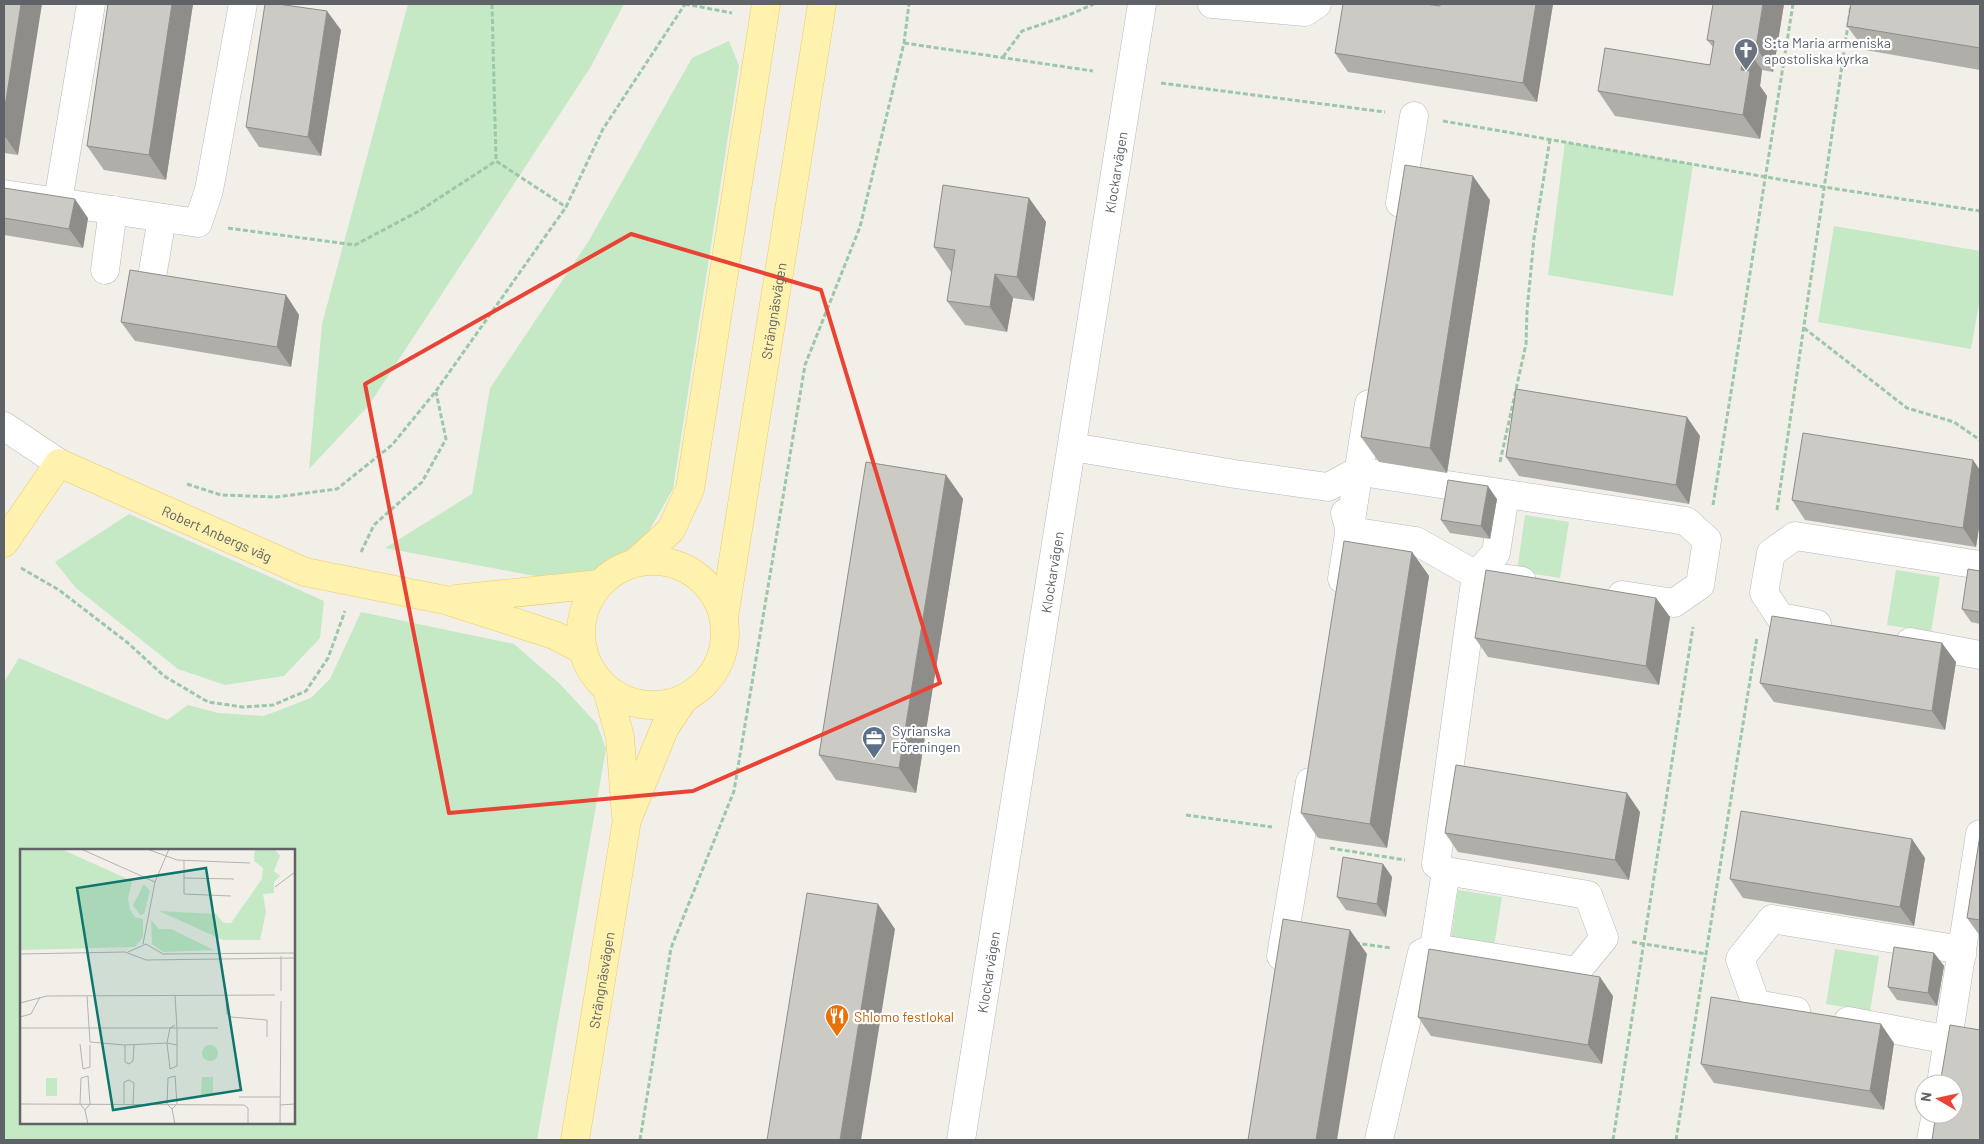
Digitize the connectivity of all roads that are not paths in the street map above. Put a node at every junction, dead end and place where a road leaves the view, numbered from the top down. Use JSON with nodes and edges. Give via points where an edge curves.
{"nodes":[{"id":1,"x":91,"y":4,"type":"edge"},
{"id":2,"x":243,"y":4,"type":"edge"},
{"id":3,"x":766,"y":4,"type":"edge"},
{"id":4,"x":822,"y":4,"type":"edge"},
{"id":5,"x":1142,"y":4,"type":"edge"},
{"id":6,"x":1212,"y":4,"type":"edge"},
{"id":7,"x":1317,"y":4,"type":"edge"},
{"id":8,"x":1414,"y":116,"type":"road end"},
{"id":9,"x":4,"y":194,"type":"edge"},
{"id":10,"x":58,"y":201,"type":"junction"},
{"id":11,"x":113,"y":210,"type":"junction"},
{"id":12,"x":162,"y":218,"type":"junction"},
{"id":13,"x":1397,"y":224,"type":"edge"},
{"id":14,"x":104,"y":270,"type":"dead end"},
{"id":15,"x":152,"y":277,"type":"edge"},
{"id":16,"x":1372,"y":382,"type":"edge"},
{"id":17,"x":4,"y":426,"type":"edge"},
{"id":18,"x":1072,"y":446,"type":"junction"},
{"id":19,"x":59,"y":463,"type":"junction"},
{"id":20,"x":1358,"y":471,"type":"junction"},
{"id":21,"x":1328,"y":487,"type":"junction"},
{"id":22,"x":1499,"y":493,"type":"junction"},
{"id":23,"x":1350,"y":531,"type":"junction"},
{"id":24,"x":4,"y":544,"type":"edge"},
{"id":25,"x":636,"y":562,"type":"junction"},
{"id":26,"x":1980,"y":565,"type":"edge"},
{"id":27,"x":1476,"y":575,"type":"junction"},
{"id":28,"x":599,"y":584,"type":"junction"},
{"id":29,"x":1542,"y":584,"type":"edge"},
{"id":30,"x":1599,"y":592,"type":"edge"},
{"id":31,"x":1339,"y":599,"type":"edge"},
{"id":32,"x":444,"y":600,"type":"junction"},
{"id":33,"x":724,"y":617,"type":"junction"},
{"id":34,"x":1837,"y":628,"type":"edge"},
{"id":35,"x":1885,"y":637,"type":"edge"},
{"id":36,"x":583,"y":650,"type":"junction"},
{"id":37,"x":1980,"y":655,"type":"edge"},
{"id":38,"x":606,"y":688,"type":"junction"},
{"id":39,"x":684,"y":699,"type":"junction"},
{"id":40,"x":1314,"y":756,"type":"edge"},
{"id":41,"x":627,"y":820,"type":"junction"},
{"id":42,"x":1980,"y":834,"type":"edge"},
{"id":43,"x":1446,"y":871,"type":"junction"},
{"id":44,"x":1428,"y":950,"type":"junction"},
{"id":45,"x":1962,"y":955,"type":"junction"},
{"id":46,"x":1278,"y":980,"type":"edge"},
{"id":47,"x":1949,"y":1040,"type":"junction"},
{"id":48,"x":1943,"y":1074,"type":"edge"},
{"id":49,"x":1934,"y":1124,"type":"edge"},
{"id":50,"x":575,"y":1140,"type":"edge"},
{"id":51,"x":961,"y":1140,"type":"edge"},
{"id":52,"x":1379,"y":1140,"type":"edge"},
{"id":53,"x":1931,"y":1140,"type":"edge"}],
"edges":[{"from":1,"to":10,"type":"street"},
{"from":2,"to":12,"type":"street","via":[[210,190],[198,223]]},
{"from":3,"to":25,"type":"main road","via":[[690,489],[671,530]]},
{"from":4,"to":33,"type":"main road","name":"Strängnäsvägen"},
{"from":5,"to":18,"type":"street","name":"Klockarvägen"},
{"from":6,"to":7,"type":"street","via":[[1306,12]]},
{"from":8,"to":13,"type":"street"},
{"from":9,"to":10,"type":"street"},
{"from":10,"to":11,"type":"street"},
{"from":11,"to":12,"type":"street"},
{"from":11,"to":14,"type":"street"},
{"from":12,"to":15,"type":"street"},
{"from":16,"to":20,"type":"street"},
{"from":17,"to":19,"type":"street","name":"Robert Anbergs väg"},
{"from":18,"to":21,"type":"street"},
{"from":18,"to":51,"type":"street","name":"Klockarvägen"},
{"from":19,"to":24,"type":"main road"},
{"from":19,"to":32,"type":"main road","name":"Robert Anbergs väg","via":[[305,572]]},
{"from":20,"to":21,"type":"street"},
{"from":20,"to":22,"type":"street"},
{"from":20,"to":23,"type":"street"},
{"from":21,"to":23,"type":"street","via":[[1342,504]]},
{"from":22,"to":27,"type":"street","via":[[1496,552]]},
{"from":22,"to":30,"type":"street","via":[[1686,521],[1707,540],[1700,585],[1674,602]]},
{"from":23,"to":27,"type":"street","via":[[1416,541]]},
{"from":23,"to":31,"type":"street"},
{"from":25,"to":28,"type":"main road","via":[[619,568]]},
{"from":25,"to":33,"type":"main road","via":[[663,560],[688,569],[711,588]]},
{"from":26,"to":34,"type":"street","via":[[1795,536],[1771,553],[1764,594],[1780,617]]},
{"from":27,"to":29,"type":"street"},
{"from":27,"to":43,"type":"street","via":[[1436,864]]},
{"from":28,"to":32,"type":"main road","name":"Robert Anbergs väg"},
{"from":28,"to":36,"type":"main road","via":[[587,604],[582,621]]},
{"from":32,"to":36,"type":"main road","name":"Robert Anbergs väg","via":[[554,635]]},
{"from":33,"to":39,"type":"main road","via":[[724,649],[716,669],[698,691]]},
{"from":35,"to":37,"type":"street"},
{"from":36,"to":38,"type":"main road","via":[[588,665]]},
{"from":38,"to":39,"type":"main road","via":[[627,701],[648,705]]},
{"from":38,"to":41,"type":"main road","name":"Strängnäsvägen","via":[[620,737]]},
{"from":39,"to":41,"type":"main road","name":"Strängnäsvägen","via":[[666,727]]},
{"from":40,"to":46,"type":"street"},
{"from":41,"to":50,"type":"main road","name":"Strängnäsvägen"},
{"from":42,"to":45,"type":"street"},
{"from":43,"to":44,"type":"street"},
{"from":43,"to":44,"type":"street","via":[[1588,895],[1604,938],[1577,972]]},
{"from":44,"to":52,"type":"street"},
{"from":45,"to":47,"type":"street"},
{"from":45,"to":47,"type":"street","via":[[1950,948],[1772,919],[1740,959],[1756,1004]]},
{"from":47,"to":48,"type":"street"},
{"from":49,"to":53,"type":"street"}]}
